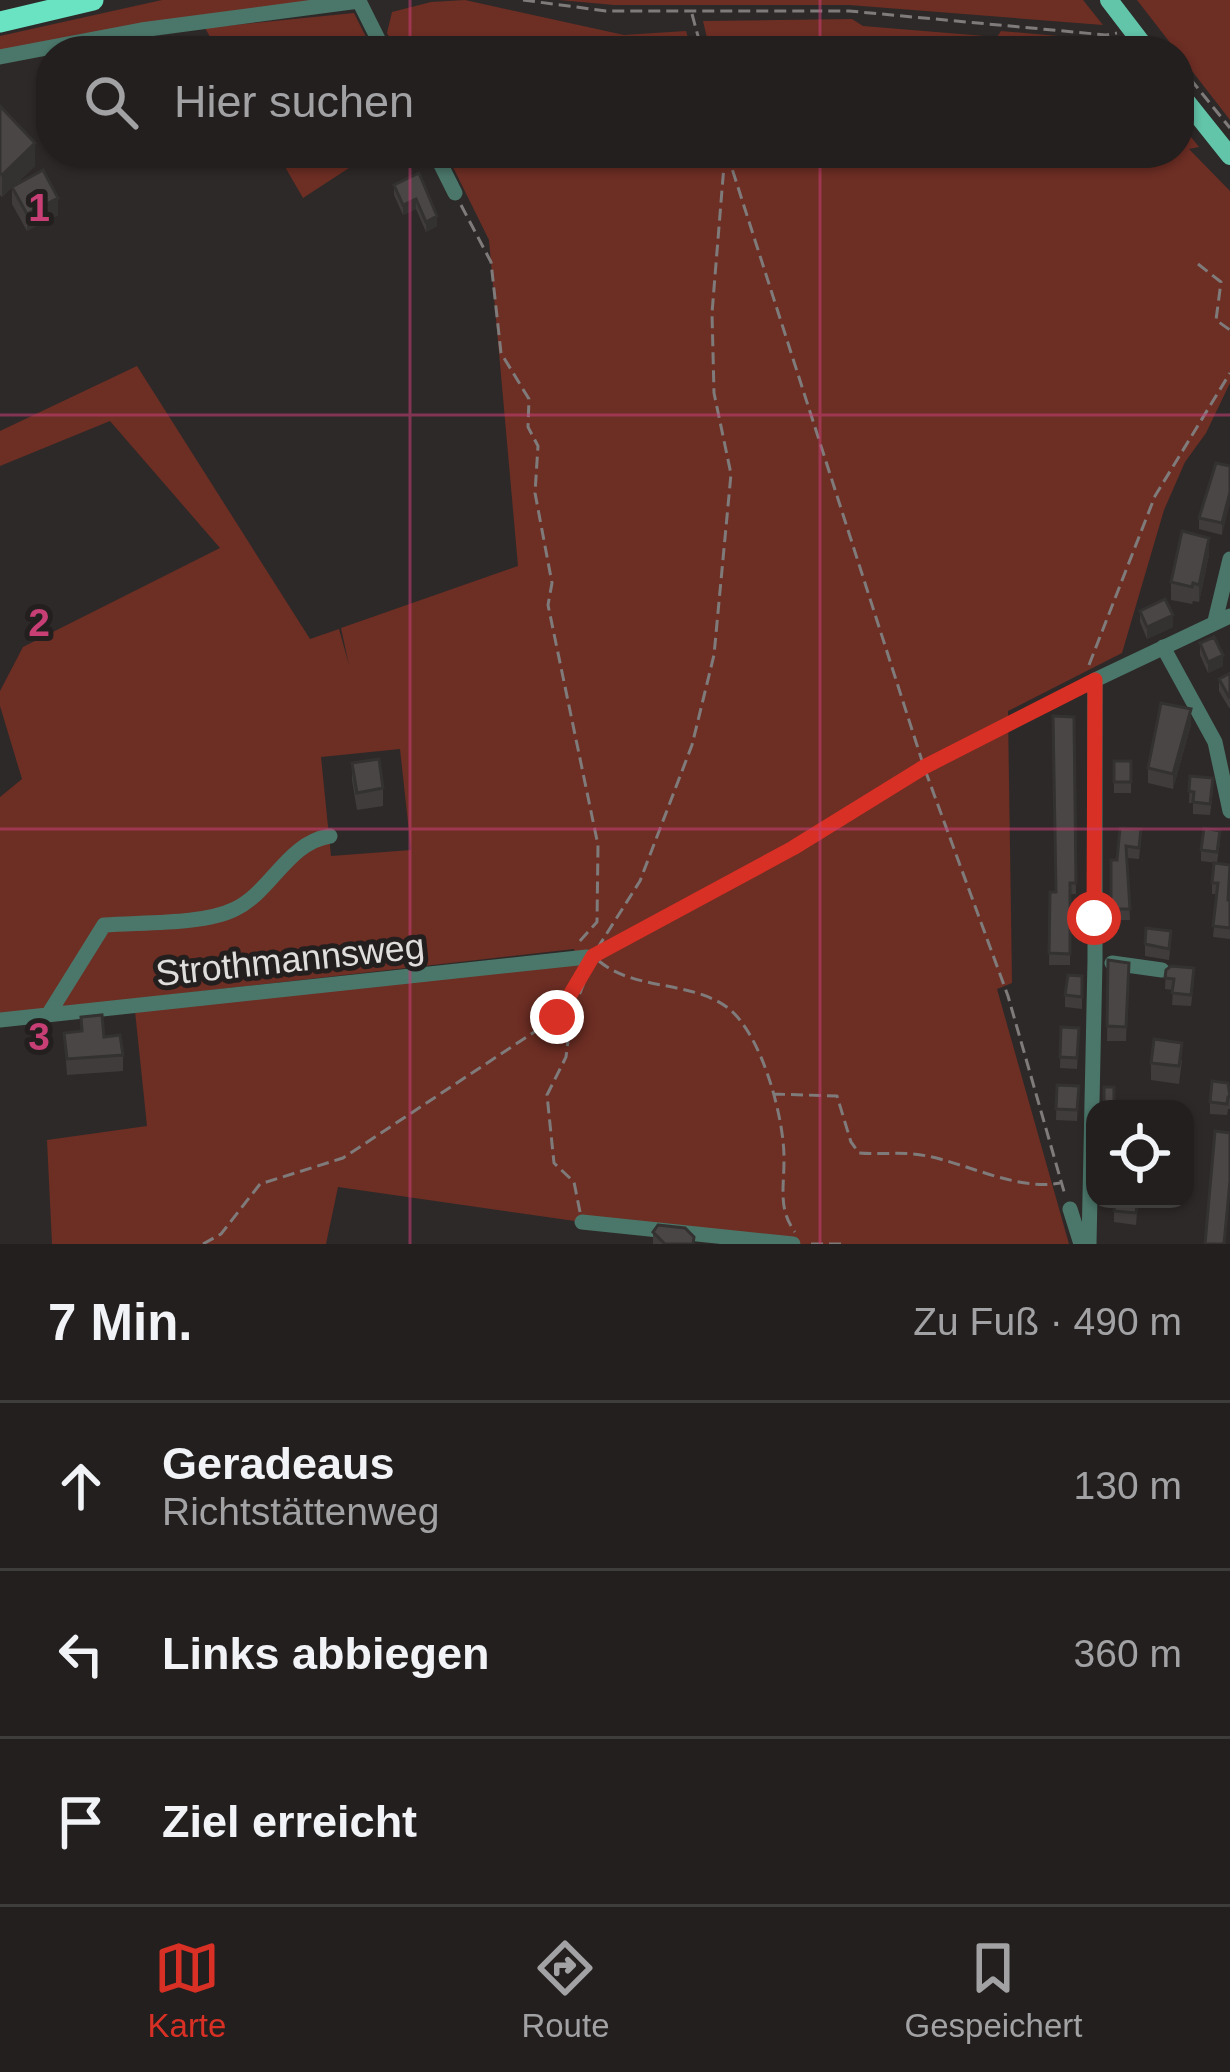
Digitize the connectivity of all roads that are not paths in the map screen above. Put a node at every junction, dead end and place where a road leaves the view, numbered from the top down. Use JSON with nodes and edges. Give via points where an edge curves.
{"nodes":[{"id":1,"x":93,"y":0,"type":"edge"},
{"id":2,"x":0,"y":22,"type":"edge"},
{"id":3,"x":110,"y":36,"type":"edge"},
{"id":4,"x":376,"y":36,"type":"edge"},
{"id":5,"x":36,"y":50,"type":"edge"},
{"id":6,"x":0,"y":57,"type":"edge"},
{"id":7,"x":1194,"y":111,"type":"edge"},
{"id":8,"x":1230,"y":156,"type":"edge"},
{"id":9,"x":442,"y":168,"type":"edge"},
{"id":10,"x":455,"y":193,"type":"road end"},
{"id":11,"x":1230,"y":559,"type":"edge"},
{"id":12,"x":1223,"y":619,"type":"edge"},
{"id":13,"x":1163,"y":647,"type":"junction"},
{"id":14,"x":1230,"y":812,"type":"edge"},
{"id":15,"x":330,"y":836,"type":"dead end"},
{"id":16,"x":590,"y":957,"type":"road end"},
{"id":17,"x":1095,"y":961,"type":"junction"},
{"id":18,"x":1162,"y":970,"type":"edge"},
{"id":19,"x":48,"y":1015,"type":"junction"},
{"id":20,"x":0,"y":1020,"type":"edge"},
{"id":21,"x":1070,"y":1209,"type":"dead end"},
{"id":22,"x":582,"y":1222,"type":"road end"},
{"id":23,"x":795,"y":1239,"type":"edge"},
{"id":24,"x":1085,"y":1244,"type":"edge"}],
"edges":[{"from":1,"to":2,"type":"highway"},
{"from":3,"to":4,"type":"street","via":[[359,2]]},
{"from":5,"to":6,"type":"street"},
{"from":7,"to":8,"type":"main road"},
{"from":9,"to":10,"type":"street"},
{"from":11,"to":12,"type":"street"},
{"from":12,"to":13,"type":"street"},
{"from":13,"to":14,"type":"street","via":[[1215,742]]},
{"from":13,"to":17,"type":"street","via":[[1095,680]]},
{"from":15,"to":19,"type":"street","via":[[310,839],[241,907],[221,915],[104,925]]},
{"from":16,"to":19,"type":"street","name":"Strothmannsweg"},
{"from":17,"to":18,"type":"street"},
{"from":17,"to":24,"type":"street"},
{"from":19,"to":20,"type":"street","name":"Strothmannsweg"},
{"from":21,"to":24,"type":"street"},
{"from":22,"to":23,"type":"street"}]}
